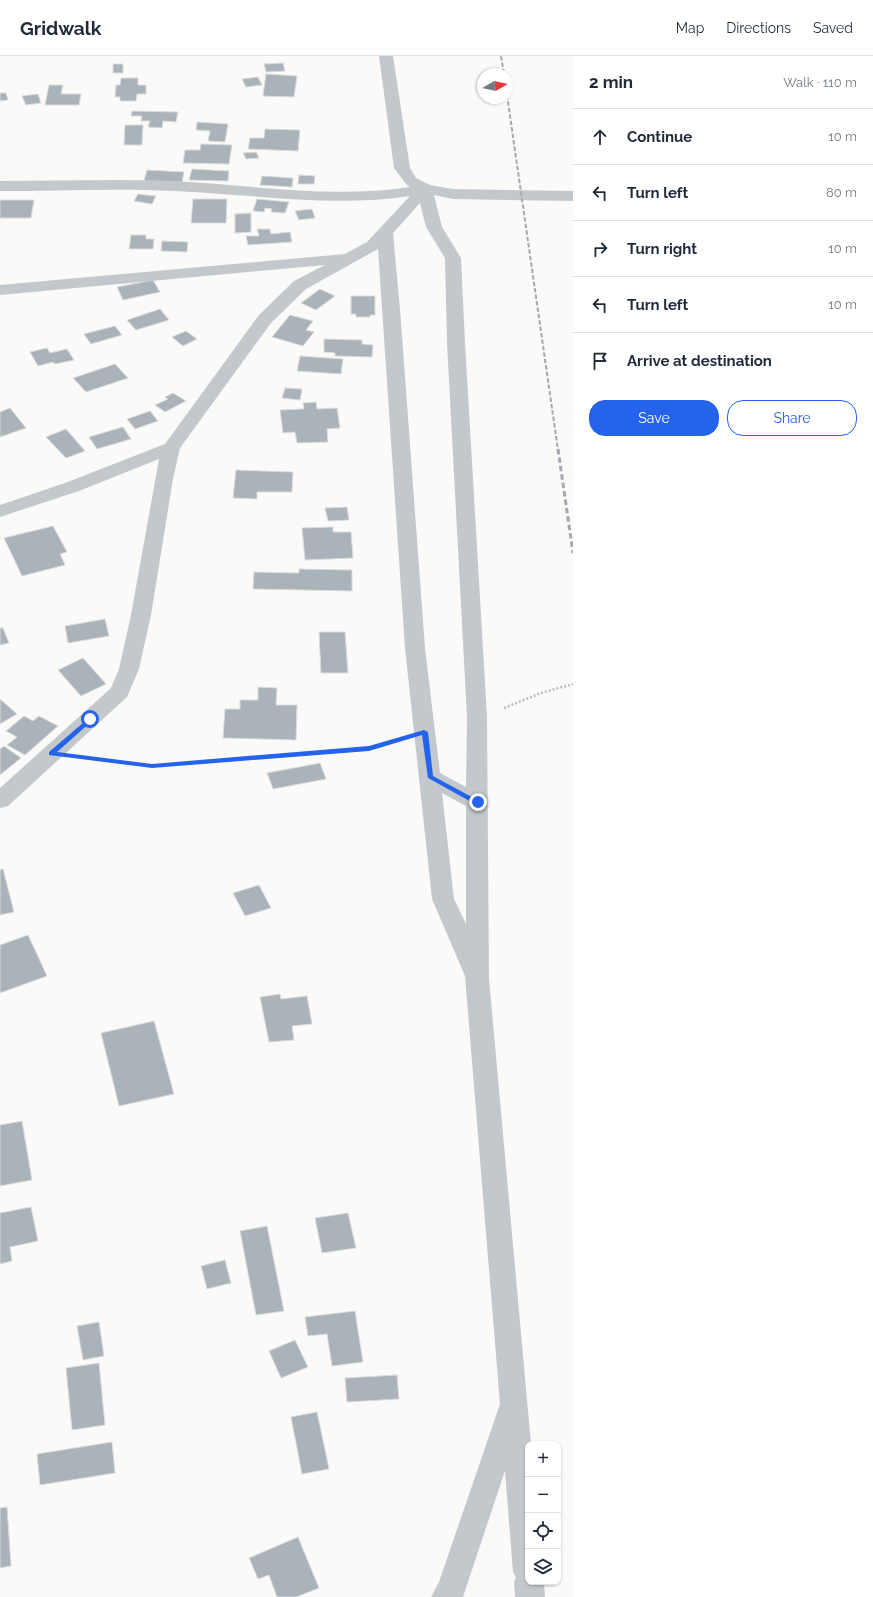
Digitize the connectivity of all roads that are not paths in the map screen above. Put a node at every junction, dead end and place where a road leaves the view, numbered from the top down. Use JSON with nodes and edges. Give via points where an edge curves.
{"nodes":[{"id":1,"x":386,"y":56,"type":"edge"},
{"id":2,"x":0,"y":186,"type":"edge"},
{"id":3,"x":425,"y":188,"type":"junction"},
{"id":4,"x":573,"y":196,"type":"edge"},
{"id":5,"x":384,"y":232,"type":"junction"},
{"id":6,"x":352,"y":257,"type":"junction"},
{"id":7,"x":0,"y":290,"type":"edge"},
{"id":8,"x":171,"y":448,"type":"junction"},
{"id":9,"x":0,"y":511,"type":"edge"},
{"id":10,"x":430,"y":777,"type":"junction"},
{"id":11,"x":0,"y":800,"type":"edge"},
{"id":12,"x":478,"y":802,"type":"junction"},
{"id":13,"x":477,"y":979,"type":"junction"},
{"id":14,"x":514,"y":1401,"type":"junction"},
{"id":15,"x":526,"y":1549,"type":"edge"},
{"id":16,"x":529,"y":1585,"type":"edge"},
{"id":17,"x":446,"y":1597,"type":"edge"},
{"id":18,"x":530,"y":1597,"type":"edge"}],
"edges":[{"from":1,"to":3,"type":"street","via":[[402,168],[410,181]]},
{"from":2,"to":3,"type":"street","via":[[172,186],[349,197],[386,195]]},
{"from":3,"to":4,"type":"street","via":[[453,194]]},
{"from":3,"to":5,"type":"street"},
{"from":3,"to":12,"type":"street","via":[[434,227],[453,258],[456,351],[478,717]]},
{"from":5,"to":6,"type":"street","via":[[373,245]]},
{"from":5,"to":10,"type":"street","via":[[392,309],[413,618]]},
{"from":6,"to":7,"type":"street"},
{"from":6,"to":8,"type":"street","via":[[300,285],[265,319]]},
{"from":8,"to":9,"type":"street","via":[[72,487]]},
{"from":8,"to":11,"type":"street","via":[[141,615],[129,669],[120,692]]},
{"from":10,"to":12,"type":"street"},
{"from":10,"to":13,"type":"street","via":[[443,899]]},
{"from":12,"to":13,"type":"street"},
{"from":13,"to":14,"type":"street"},
{"from":14,"to":15,"type":"street"},
{"from":14,"to":17,"type":"street","via":[[451,1590]]},
{"from":16,"to":18,"type":"street"}]}
